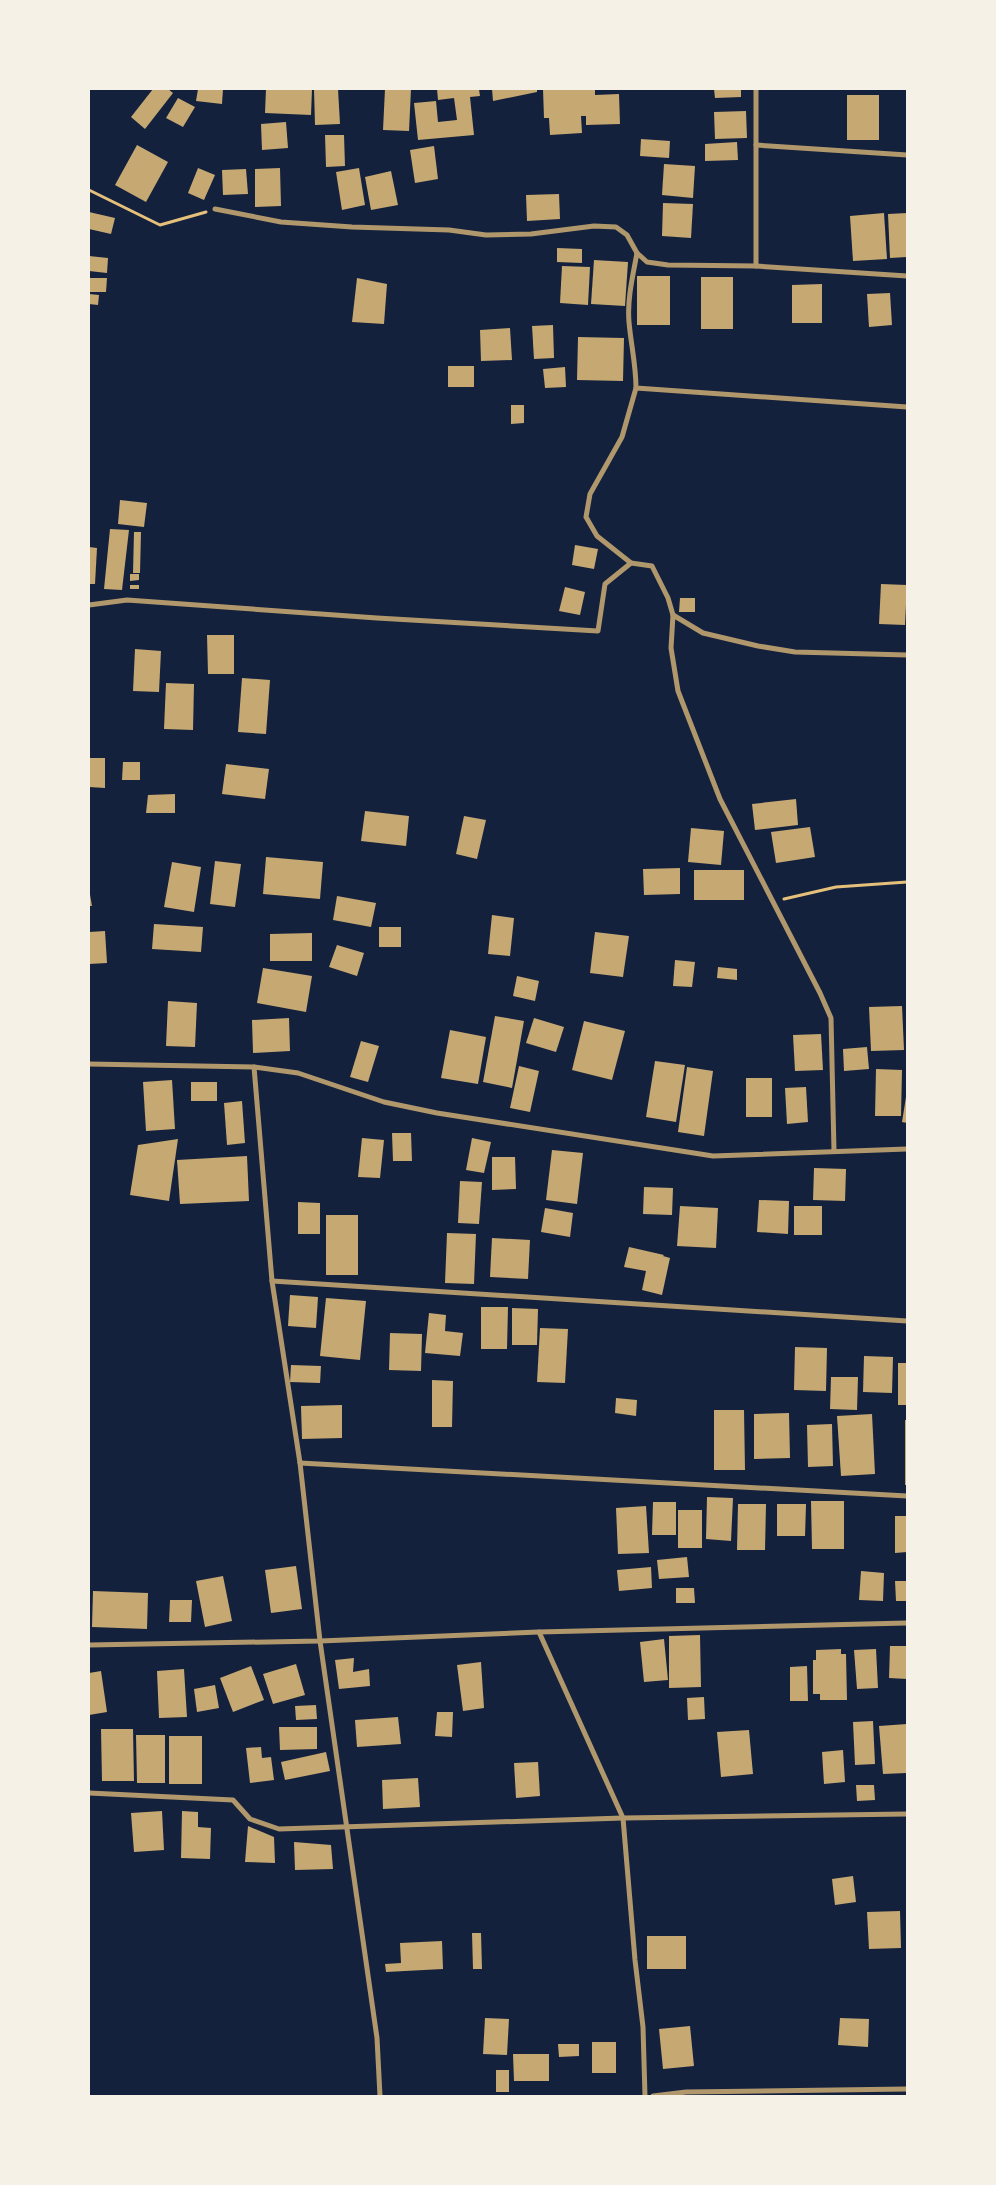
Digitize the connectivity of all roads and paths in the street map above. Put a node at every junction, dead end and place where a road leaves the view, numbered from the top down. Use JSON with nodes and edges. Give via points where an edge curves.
{"nodes":[{"id":1,"x":756,"y":89,"type":"edge"},
{"id":2,"x":756,"y":145,"type":"junction"},
{"id":3,"x":907,"y":155,"type":"edge"},
{"id":4,"x":89,"y":190,"type":"edge"},
{"id":5,"x":215,"y":209,"type":"joint"},
{"id":6,"x":637,"y":253,"type":"junction"},
{"id":7,"x":756,"y":266,"type":"junction"},
{"id":8,"x":907,"y":276,"type":"edge"},
{"id":9,"x":636,"y":388,"type":"junction"},
{"id":10,"x":907,"y":407,"type":"edge"},
{"id":11,"x":631,"y":563,"type":"junction"},
{"id":12,"x":89,"y":605,"type":"edge"},
{"id":13,"x":672,"y":615,"type":"junction"},
{"id":14,"x":907,"y":656,"type":"edge"},
{"id":15,"x":907,"y":882,"type":"edge"},
{"id":16,"x":772,"y":901,"type":"junction"},
{"id":17,"x":89,"y":1064,"type":"edge"},
{"id":18,"x":254,"y":1067,"type":"junction"},
{"id":19,"x":907,"y":1149,"type":"edge"},
{"id":20,"x":834,"y":1151,"type":"junction"},
{"id":21,"x":272,"y":1282,"type":"junction"},
{"id":22,"x":907,"y":1321,"type":"edge"},
{"id":23,"x":300,"y":1463,"type":"junction"},
{"id":24,"x":907,"y":1496,"type":"edge"},
{"id":25,"x":907,"y":1623,"type":"edge"},
{"id":26,"x":539,"y":1632,"type":"junction"},
{"id":27,"x":320,"y":1641,"type":"junction"},
{"id":28,"x":89,"y":1645,"type":"edge"},
{"id":29,"x":89,"y":1793,"type":"edge"},
{"id":30,"x":907,"y":1814,"type":"edge"},
{"id":31,"x":623,"y":1818,"type":"junction"},
{"id":32,"x":348,"y":1826,"type":"junction"},
{"id":33,"x":907,"y":2089,"type":"edge"},
{"id":34,"x":380,"y":2096,"type":"edge"},
{"id":35,"x":645,"y":2096,"type":"edge"},
{"id":36,"x":653,"y":2096,"type":"edge"}],
"edges":[{"from":1,"to":2,"type":"street"},
{"from":2,"to":3,"type":"street"},
{"from":2,"to":7,"type":"street"},
{"from":4,"to":5,"type":"path","via":[[160,225]]},
{"from":5,"to":6,"type":"street","via":[[281,222],[449,230],[486,235],[531,234],[594,226],[616,228],[627,235]]},
{"from":6,"to":7,"type":"street","via":[[648,262],[668,265]]},
{"from":6,"to":9,"type":"street","via":[[630,289],[629,320]]},
{"from":7,"to":8,"type":"street"},
{"from":9,"to":10,"type":"street"},
{"from":9,"to":11,"type":"street","via":[[622,438],[590,494],[586,517],[598,536]]},
{"from":11,"to":12,"type":"street","via":[[605,584],[598,631],[127,600]]},
{"from":11,"to":13,"type":"street","via":[[652,566],[668,598]]},
{"from":13,"to":14,"type":"street","via":[[703,633],[758,646],[795,652]]},
{"from":13,"to":16,"type":"street","via":[[671,648],[678,691],[720,799]]},
{"from":15,"to":16,"type":"path","via":[[836,887]]},
{"from":16,"to":20,"type":"street","via":[[831,1018]]},
{"from":17,"to":18,"type":"street"},
{"from":18,"to":20,"type":"street","via":[[298,1073],[384,1102],[438,1113],[712,1156]]},
{"from":18,"to":21,"type":"street"},
{"from":19,"to":20,"type":"street"},
{"from":21,"to":22,"type":"street"},
{"from":21,"to":23,"type":"street"},
{"from":23,"to":24,"type":"street"},
{"from":23,"to":27,"type":"street"},
{"from":25,"to":26,"type":"street"},
{"from":26,"to":27,"type":"street"},
{"from":26,"to":31,"type":"street"},
{"from":27,"to":28,"type":"street"},
{"from":27,"to":32,"type":"street"},
{"from":29,"to":32,"type":"street","via":[[233,1800],[250,1819],[279,1829]]},
{"from":30,"to":31,"type":"street"},
{"from":31,"to":32,"type":"street"},
{"from":31,"to":35,"type":"street","via":[[643,2026]]},
{"from":32,"to":34,"type":"street","via":[[377,2038]]},
{"from":33,"to":36,"type":"street","via":[[686,2092]]}]}
